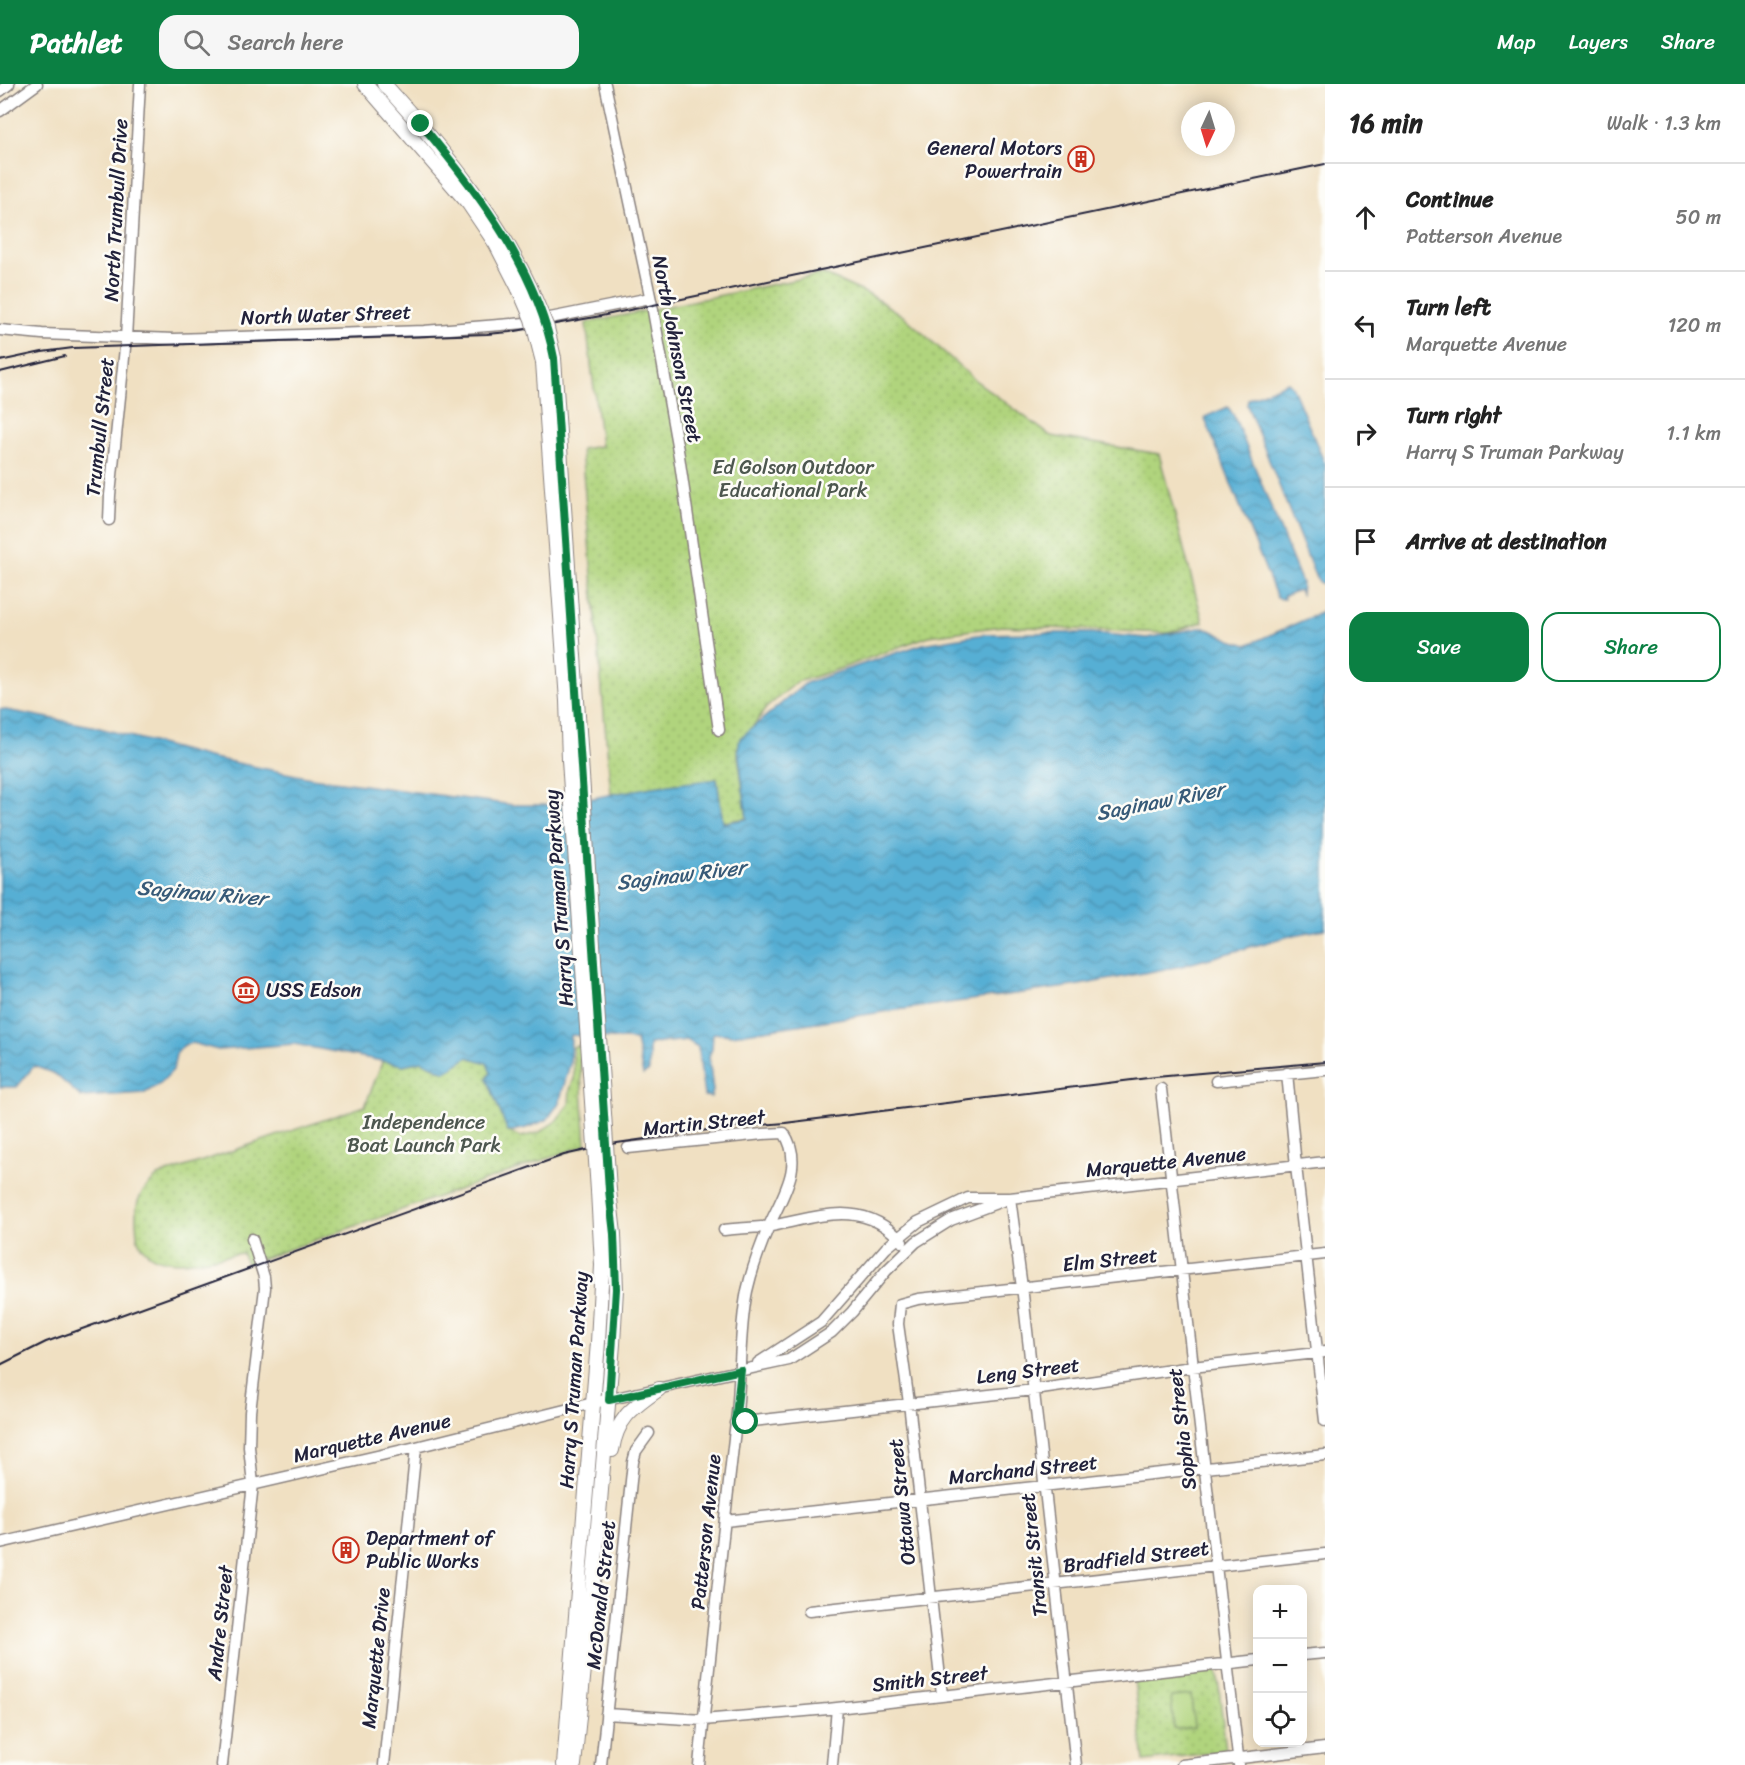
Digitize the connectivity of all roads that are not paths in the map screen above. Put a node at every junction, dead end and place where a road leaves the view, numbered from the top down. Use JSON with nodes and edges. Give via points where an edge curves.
{"nodes":[{"id":1,"x":9,"y":84,"type":"edge"},
{"id":2,"x":38,"y":84,"type":"edge"},
{"id":3,"x":140,"y":84,"type":"edge"},
{"id":4,"x":365,"y":84,"type":"edge"},
{"id":5,"x":384,"y":84,"type":"edge"},
{"id":6,"x":605,"y":84,"type":"edge"},
{"id":7,"x":0,"y":91,"type":"edge"},
{"id":8,"x":0,"y":111,"type":"edge"},
{"id":9,"x":525,"y":288,"type":"junction"},
{"id":10,"x":650,"y":298,"type":"junction"},
{"id":11,"x":0,"y":330,"type":"edge"},
{"id":12,"x":126,"y":338,"type":"junction"},
{"id":13,"x":109,"y":520,"type":"dead end"},
{"id":14,"x":719,"y":730,"type":"dead end"},
{"id":15,"x":1325,"y":1070,"type":"edge"},
{"id":16,"x":1287,"y":1073,"type":"junction"},
{"id":17,"x":1216,"y":1081,"type":"dead end"},
{"id":18,"x":1161,"y":1089,"type":"dead end"},
{"id":19,"x":784,"y":1133,"type":"joint"},
{"id":20,"x":628,"y":1148,"type":"dead end"},
{"id":21,"x":1325,"y":1162,"type":"edge"},
{"id":22,"x":1296,"y":1166,"type":"junction"},
{"id":23,"x":1171,"y":1179,"type":"junction"},
{"id":24,"x":604,"y":1190,"type":"junction"},
{"id":25,"x":1010,"y":1198,"type":"junction"},
{"id":26,"x":769,"y":1226,"type":"junction"},
{"id":27,"x":724,"y":1230,"type":"dead end"},
{"id":28,"x":898,"y":1236,"type":"junction"},
{"id":29,"x":252,"y":1239,"type":"dead end"},
{"id":30,"x":908,"y":1249,"type":"junction"},
{"id":31,"x":1325,"y":1254,"type":"edge"},
{"id":32,"x":1306,"y":1256,"type":"junction"},
{"id":33,"x":1183,"y":1270,"type":"junction"},
{"id":34,"x":1022,"y":1288,"type":"junction"},
{"id":35,"x":900,"y":1305,"type":"joint"},
{"id":36,"x":1321,"y":1352,"type":"edge"},
{"id":37,"x":752,"y":1367,"type":"junction"},
{"id":38,"x":1192,"y":1367,"type":"junction"},
{"id":39,"x":741,"y":1370,"type":"junction"},
{"id":40,"x":660,"y":1389,"type":"junction"},
{"id":41,"x":1034,"y":1390,"type":"junction"},
{"id":42,"x":609,"y":1400,"type":"junction"},
{"id":43,"x":593,"y":1403,"type":"junction"},
{"id":44,"x":909,"y":1403,"type":"junction"},
{"id":45,"x":1325,"y":1421,"type":"edge"},
{"id":46,"x":735,"y":1423,"type":"junction"},
{"id":47,"x":649,"y":1433,"type":"dead end"},
{"id":48,"x":416,"y":1447,"type":"junction"},
{"id":49,"x":1325,"y":1455,"type":"edge"},
{"id":50,"x":1205,"y":1468,"type":"junction"},
{"id":51,"x":253,"y":1484,"type":"junction"},
{"id":52,"x":602,"y":1484,"type":"junction"},
{"id":53,"x":1044,"y":1486,"type":"junction"},
{"id":54,"x":920,"y":1500,"type":"junction"},
{"id":55,"x":725,"y":1521,"type":"junction"},
{"id":56,"x":0,"y":1543,"type":"edge"},
{"id":57,"x":1325,"y":1554,"type":"edge"},
{"id":58,"x":1215,"y":1566,"type":"junction"},
{"id":59,"x":1056,"y":1584,"type":"junction"},
{"id":60,"x":930,"y":1597,"type":"junction"},
{"id":61,"x":809,"y":1611,"type":"dead end"},
{"id":62,"x":1325,"y":1653,"type":"edge"},
{"id":63,"x":1307,"y":1655,"type":"edge"},
{"id":64,"x":1253,"y":1660,"type":"edge"},
{"id":65,"x":1227,"y":1663,"type":"junction"},
{"id":66,"x":1066,"y":1682,"type":"junction"},
{"id":67,"x":942,"y":1695,"type":"junction"},
{"id":68,"x":837,"y":1708,"type":"junction"},
{"id":69,"x":606,"y":1714,"type":"junction"},
{"id":70,"x":703,"y":1720,"type":"junction"},
{"id":71,"x":1325,"y":1748,"type":"edge"},
{"id":72,"x":1239,"y":1762,"type":"edge"},
{"id":73,"x":222,"y":1765,"type":"edge"},
{"id":74,"x":384,"y":1765,"type":"edge"},
{"id":75,"x":564,"y":1765,"type":"edge"},
{"id":76,"x":574,"y":1765,"type":"edge"},
{"id":77,"x":600,"y":1765,"type":"edge"},
{"id":78,"x":699,"y":1765,"type":"edge"},
{"id":79,"x":832,"y":1765,"type":"edge"},
{"id":80,"x":1076,"y":1765,"type":"edge"},
{"id":81,"x":1182,"y":1765,"type":"edge"}],
"edges":[{"from":1,"to":7,"type":"street"},
{"from":2,"to":8,"type":"street"},
{"from":3,"to":12,"type":"street","name":"North Trumbull Drive"},
{"from":4,"to":9,"type":"main road","name":"Harry S Truman Parkway","via":[[449,178]]},
{"from":5,"to":9,"type":"main road","name":"Harry S Truman Parkway","via":[[466,180],[508,243]]},
{"from":6,"to":10,"type":"street","name":"North Johnson Street"},
{"from":9,"to":24,"type":"main road","name":"Harry S Truman Parkway","bridge":true,"via":[[548,360],[567,701],[575,760]]},
{"from":10,"to":12,"type":"street","name":"North Water Street","via":[[550,319],[482,328]]},
{"from":10,"to":14,"type":"street","name":"North Johnson Street","via":[[679,456]]},
{"from":11,"to":12,"type":"street","name":"North Water Street"},
{"from":12,"to":13,"type":"street","name":"Trumbull Street"},
{"from":15,"to":16,"type":"street"},
{"from":16,"to":17,"type":"street"},
{"from":16,"to":22,"type":"street"},
{"from":18,"to":23,"type":"street","name":"Sophia Street"},
{"from":19,"to":20,"type":"street","name":"Martin Street"},
{"from":19,"to":26,"type":"street","name":"Patterson Avenue","via":[[793,1158],[791,1174],[788,1190]]},
{"from":21,"to":22,"type":"street","name":"Marquette Avenue"},
{"from":22,"to":23,"type":"street","name":"Marquette Avenue"},
{"from":22,"to":32,"type":"street"},
{"from":23,"to":25,"type":"street","name":"Marquette Avenue"},
{"from":23,"to":33,"type":"street","name":"Sophia Street"},
{"from":24,"to":42,"type":"main road","name":"Harry S Truman Parkway","via":[[614,1234],[616,1289]]},
{"from":24,"to":43,"type":"main road","name":"Harry S Truman Parkway"},
{"from":25,"to":28,"type":"street","name":"Marquette Avenue","via":[[968,1198],[934,1213]]},
{"from":25,"to":30,"type":"street","name":"Marquette Avenue","via":[[951,1220]]},
{"from":25,"to":34,"type":"street","name":"Transit Street"},
{"from":26,"to":27,"type":"street"},
{"from":26,"to":28,"type":"street","via":[[810,1216],[845,1214],[880,1221]]},
{"from":26,"to":39,"type":"street","name":"Patterson Avenue","via":[[751,1273],[743,1309]]},
{"from":28,"to":30,"type":"street"},
{"from":28,"to":37,"type":"street","name":"Marquette Avenue","via":[[821,1322]]},
{"from":29,"to":51,"type":"street","name":"Andre Street","via":[[265,1288],[250,1412]]},
{"from":30,"to":37,"type":"street","name":"Marquette Avenue","via":[[821,1341],[789,1360]]},
{"from":31,"to":32,"type":"street","name":"Elm Street"},
{"from":32,"to":33,"type":"street","name":"Elm Street"},
{"from":32,"to":36,"type":"street"},
{"from":33,"to":34,"type":"street","name":"Elm Street"},
{"from":33,"to":38,"type":"street","name":"Sophia Street"},
{"from":34,"to":35,"type":"street","name":"Elm Street","via":[[918,1299]]},
{"from":34,"to":41,"type":"street","name":"Transit Street"},
{"from":35,"to":44,"type":"street","name":"Ottawa Street","via":[[898,1324]]},
{"from":36,"to":38,"type":"street","name":"Leng Street"},
{"from":36,"to":45,"type":"street"},
{"from":37,"to":39,"type":"street","name":"Marquette Avenue"},
{"from":38,"to":41,"type":"street","name":"Leng Street"},
{"from":38,"to":50,"type":"street","name":"Sophia Street"},
{"from":39,"to":40,"type":"street","name":"Marquette Avenue"},
{"from":39,"to":46,"type":"street","name":"Patterson Avenue"},
{"from":40,"to":42,"type":"street","name":"Marquette Avenue"},
{"from":40,"to":52,"type":"main road","via":[[629,1411],[620,1423]]},
{"from":41,"to":44,"type":"street","name":"Leng Street"},
{"from":41,"to":53,"type":"street","name":"Transit Street"},
{"from":42,"to":43,"type":"street","name":"Marquette Avenue"},
{"from":42,"to":52,"type":"main road","name":"Harry S Truman Parkway"},
{"from":43,"to":48,"type":"street","name":"Marquette Avenue"},
{"from":43,"to":75,"type":"main road","name":"Harry S Truman Parkway"},
{"from":44,"to":46,"type":"street","name":"Leng Street"},
{"from":44,"to":54,"type":"street","name":"Ottawa Street"},
{"from":46,"to":55,"type":"street","name":"Patterson Avenue"},
{"from":47,"to":69,"type":"street","name":"McDonald Street","via":[[633,1462]]},
{"from":48,"to":51,"type":"street","name":"Marquette Avenue"},
{"from":48,"to":74,"type":"street","name":"Marquette Drive"},
{"from":49,"to":50,"type":"street","name":"Marchand Street"},
{"from":50,"to":53,"type":"street","name":"Marchand Street"},
{"from":50,"to":58,"type":"street","name":"Sophia Street"},
{"from":51,"to":56,"type":"street","name":"Marquette Avenue"},
{"from":51,"to":73,"type":"street","name":"Andre Street"},
{"from":52,"to":76,"type":"main road","name":"Harry S Truman Parkway"},
{"from":53,"to":54,"type":"street","name":"Marchand Street"},
{"from":53,"to":59,"type":"street","name":"Transit Street"},
{"from":54,"to":55,"type":"street","name":"Marchand Street"},
{"from":54,"to":60,"type":"street","name":"Ottawa Street"},
{"from":55,"to":70,"type":"street","name":"Patterson Avenue"},
{"from":57,"to":58,"type":"street","name":"Bradfield Street"},
{"from":58,"to":59,"type":"street","name":"Bradfield Street"},
{"from":58,"to":65,"type":"street","name":"Sophia Street"},
{"from":59,"to":60,"type":"street","name":"Bradfield Street"},
{"from":59,"to":66,"type":"street","name":"Transit Street"},
{"from":60,"to":61,"type":"street","name":"Bradfield Street"},
{"from":60,"to":67,"type":"street","name":"Ottawa Street"},
{"from":62,"to":63,"type":"street"},
{"from":64,"to":65,"type":"street","name":"Smith Street"},
{"from":65,"to":66,"type":"street","name":"Smith Street"},
{"from":65,"to":72,"type":"street","name":"Sophia Street"},
{"from":66,"to":67,"type":"street","name":"Smith Street"},
{"from":66,"to":80,"type":"street","name":"Transit Street"},
{"from":67,"to":68,"type":"street","name":"Smith Street"},
{"from":68,"to":70,"type":"street","name":"Smith Street"},
{"from":68,"to":79,"type":"street"},
{"from":69,"to":70,"type":"street","name":"Smith Street"},
{"from":69,"to":77,"type":"street","name":"McDonald Street"},
{"from":70,"to":78,"type":"street","name":"Patterson Avenue"},
{"from":71,"to":72,"type":"street"},
{"from":72,"to":81,"type":"street"}]}
